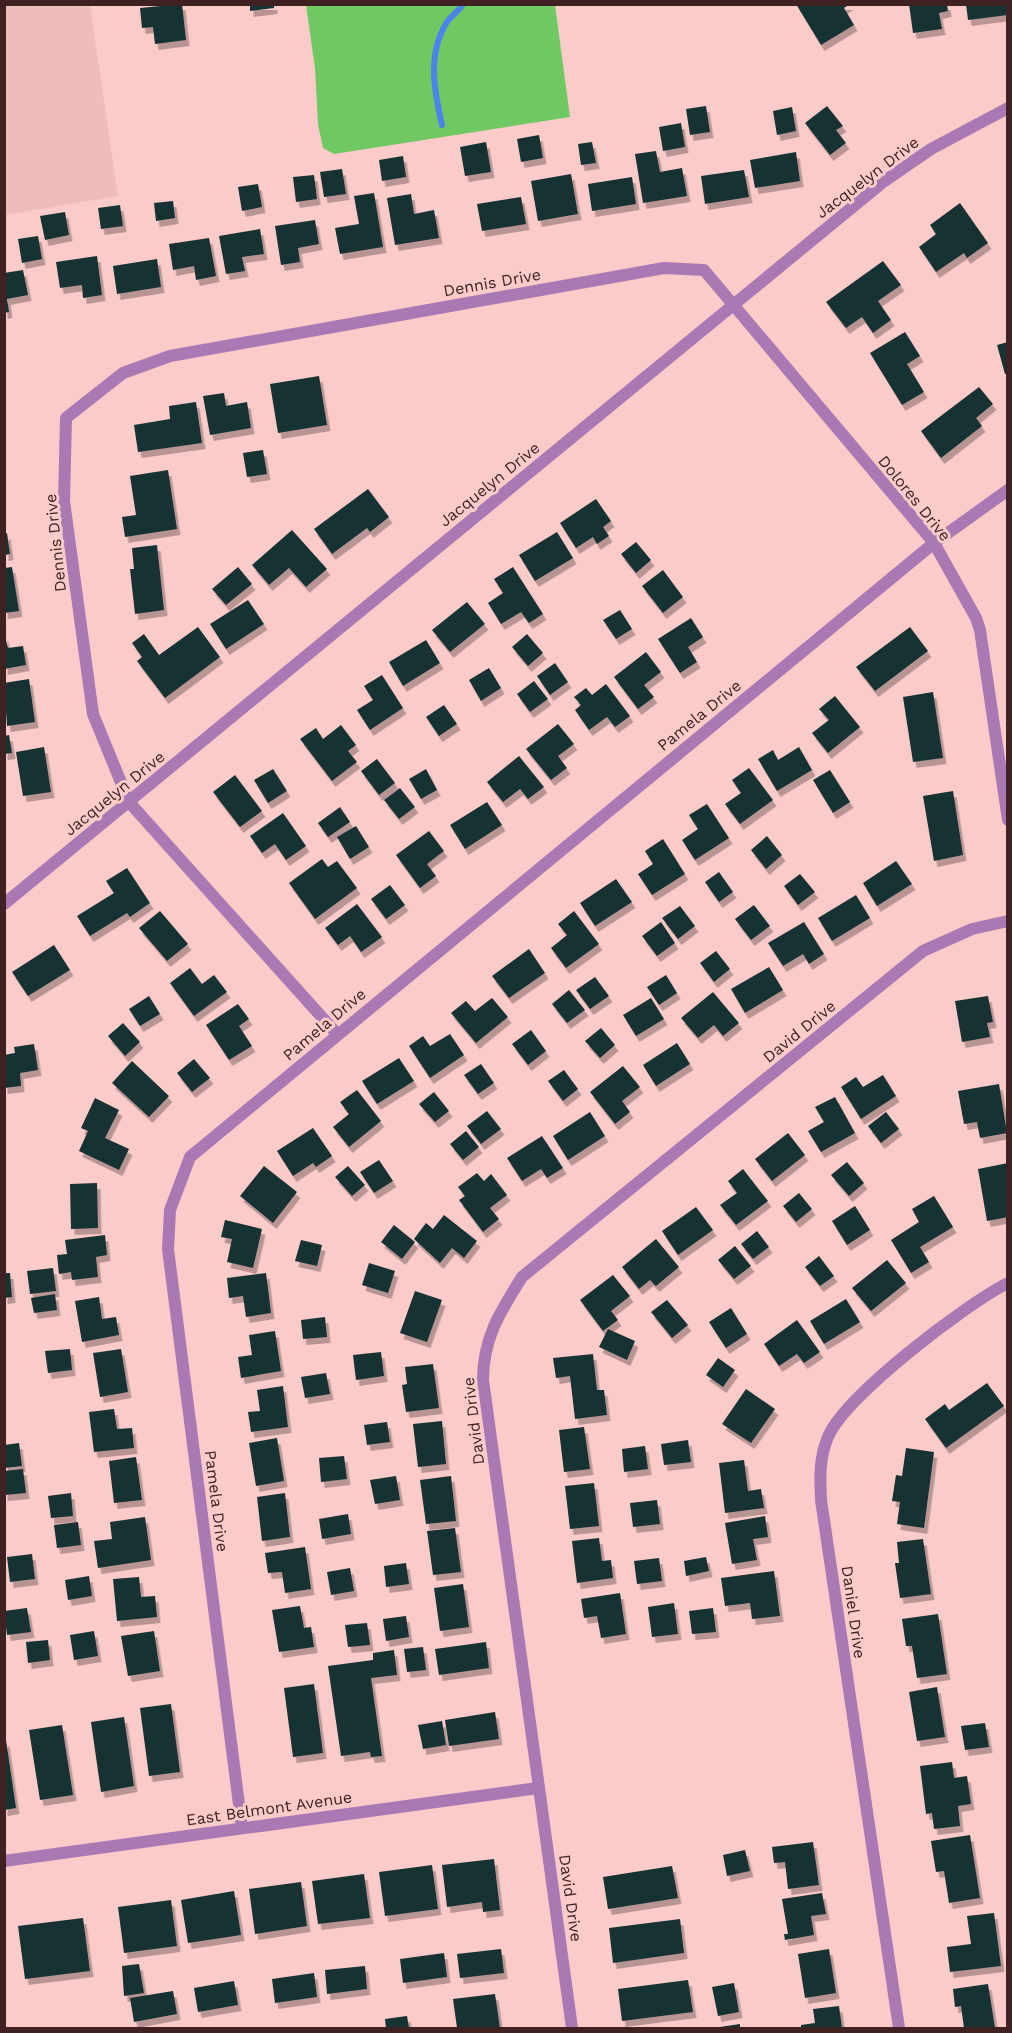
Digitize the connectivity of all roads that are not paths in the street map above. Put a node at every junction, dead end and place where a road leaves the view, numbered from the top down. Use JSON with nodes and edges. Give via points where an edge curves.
{"nodes":[{"id":1,"x":1008,"y":108,"type":"edge"},
{"id":2,"x":732,"y":306,"type":"junction"},
{"id":3,"x":1008,"y":490,"type":"edge"},
{"id":4,"x":934,"y":543,"type":"junction"},
{"id":5,"x":129,"y":802,"type":"junction"},
{"id":6,"x":1008,"y":820,"type":"edge"},
{"id":7,"x":4,"y":904,"type":"edge"},
{"id":8,"x":1008,"y":921,"type":"edge"},
{"id":9,"x":337,"y":1034,"type":"junction"},
{"id":10,"x":1008,"y":1283,"type":"edge"},
{"id":11,"x":538,"y":1788,"type":"junction"},
{"id":12,"x":242,"y":1828,"type":"junction"},
{"id":13,"x":4,"y":1861,"type":"edge"},
{"id":14,"x":572,"y":2028,"type":"edge"},
{"id":15,"x":899,"y":2028,"type":"edge"}],
"edges":[{"from":1,"to":2,"type":"street","name":"Jacquelyn Drive","via":[[931,149],[883,182]]},
{"from":2,"to":4,"type":"street","name":"Dolores Drive"},
{"from":2,"to":5,"type":"street","name":"Jacquelyn Drive"},
{"from":2,"to":5,"type":"street","name":"Dennis Drive","via":[[704,270],[664,268],[170,356],[123,373],[66,418],[64,501],[93,714]]},
{"from":3,"to":4,"type":"street","name":"Pamela Drive"},
{"from":4,"to":6,"type":"street","name":"Dolores Drive","via":[[980,630]]},
{"from":4,"to":9,"type":"street","name":"Pamela Drive"},
{"from":5,"to":7,"type":"street","name":"Jacquelyn Drive"},
{"from":5,"to":9,"type":"street","name":"Dennis Drive"},
{"from":8,"to":11,"type":"street","name":"David Drive","via":[[972,929],[923,951],[522,1277],[498,1316],[483,1354],[483,1380]]},
{"from":9,"to":12,"type":"street","name":"Pamela Drive","via":[[189,1157],[171,1210],[168,1249]]},
{"from":10,"to":15,"type":"street","name":"Daniel Drive","via":[[964,1310],[859,1396],[828,1436],[821,1464],[821,1500]]},
{"from":11,"to":12,"type":"street","name":"East Belmont Avenue"},
{"from":11,"to":14,"type":"street","name":"David Drive"},
{"from":12,"to":13,"type":"street","name":"East Belmont Avenue"}]}
